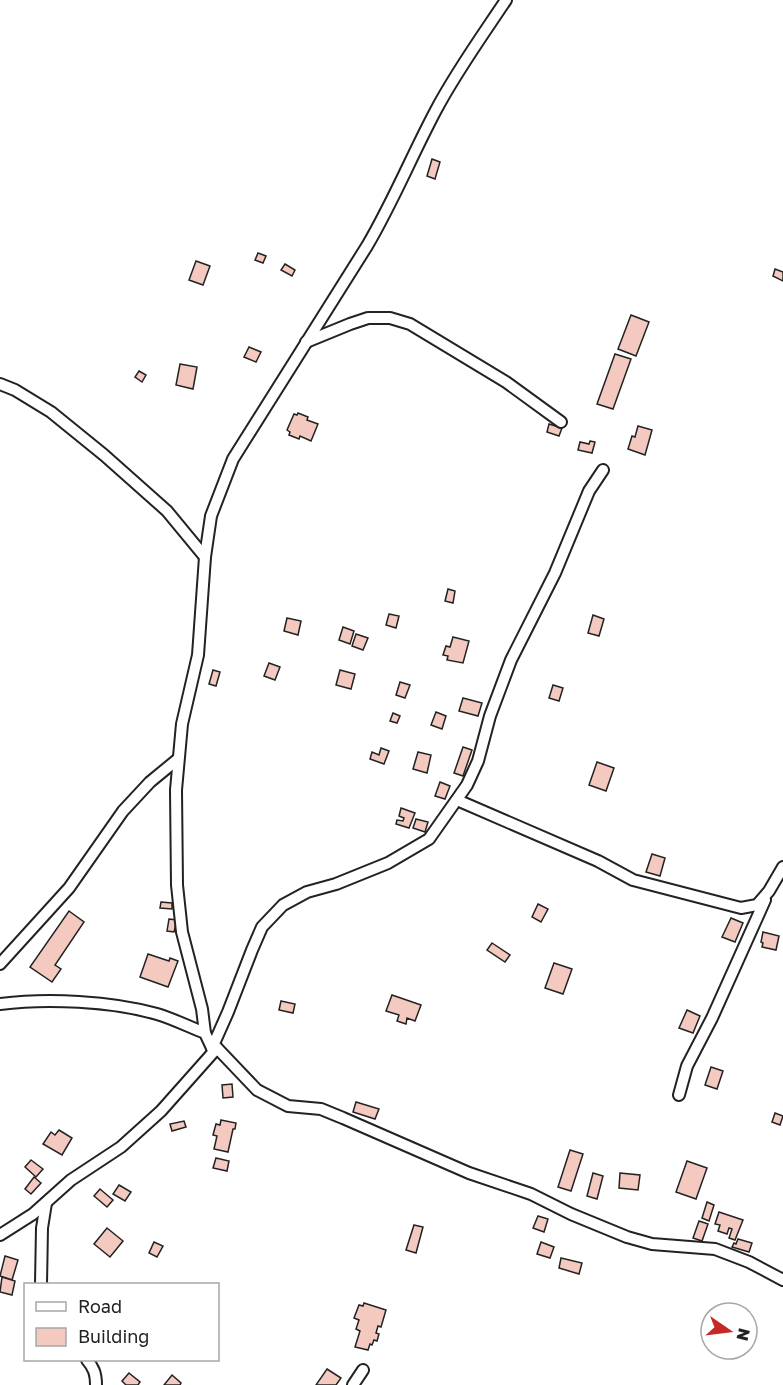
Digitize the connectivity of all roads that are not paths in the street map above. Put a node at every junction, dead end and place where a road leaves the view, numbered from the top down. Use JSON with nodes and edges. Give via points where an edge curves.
{"nodes":[{"id":1,"x":506,"y":0,"type":"edge"},
{"id":2,"x":305,"y":342,"type":"junction"},
{"id":3,"x":0,"y":384,"type":"edge"},
{"id":4,"x":561,"y":422,"type":"dead end"},
{"id":5,"x":603,"y":470,"type":"dead end"},
{"id":6,"x":205,"y":557,"type":"junction"},
{"id":7,"x":178,"y":759,"type":"junction"},
{"id":8,"x":457,"y":800,"type":"junction"},
{"id":9,"x":783,"y":867,"type":"edge"},
{"id":10,"x":769,"y":891,"type":"junction"},
{"id":11,"x":0,"y":964,"type":"edge"},
{"id":12,"x":0,"y":1005,"type":"edge"},
{"id":13,"x":205,"y":1033,"type":"junction"},
{"id":14,"x":214,"y":1048,"type":"junction"},
{"id":15,"x":679,"y":1095,"type":"dead end"},
{"id":16,"x":46,"y":1203,"type":"junction"},
{"id":17,"x":0,"y":1235,"type":"edge"},
{"id":18,"x":783,"y":1280,"type":"edge"},
{"id":19,"x":41,"y":1283,"type":"edge"},
{"id":20,"x":89,"y":1361,"type":"edge"},
{"id":21,"x":363,"y":1370,"type":"dead end"},
{"id":22,"x":96,"y":1385,"type":"edge"},
{"id":23,"x":353,"y":1385,"type":"edge"}],
"edges":[{"from":1,"to":2,"type":"street","via":[[437,107],[383,219]]},
{"from":2,"to":4,"type":"street","via":[[368,318],[390,318],[410,324],[506,382]]},
{"from":2,"to":6,"type":"street","via":[[233,459],[211,516]]},
{"from":3,"to":6,"type":"street","via":[[51,412],[104,454],[167,511]]},
{"from":5,"to":8,"type":"street","via":[[589,491],[555,573],[511,660],[478,761]]},
{"from":6,"to":7,"type":"street","via":[[198,655]]},
{"from":7,"to":11,"type":"street","via":[[123,811],[69,888]]},
{"from":7,"to":13,"type":"street","via":[[177,885],[182,932]]},
{"from":8,"to":10,"type":"street","via":[[633,880],[741,908],[757,905]]},
{"from":8,"to":14,"type":"street","via":[[429,839],[411,850],[359,876],[307,892],[283,905],[262,927]]},
{"from":9,"to":10,"type":"street"},
{"from":10,"to":15,"type":"street","via":[[687,1066]]},
{"from":12,"to":13,"type":"street","via":[[75,1002],[115,1006],[157,1014]]},
{"from":13,"to":14,"type":"street"},
{"from":14,"to":16,"type":"street","via":[[161,1111],[121,1147],[71,1180]]},
{"from":14,"to":18,"type":"street","via":[[257,1089],[288,1106],[321,1109],[627,1237],[652,1244],[716,1249]]},
{"from":16,"to":17,"type":"street"},
{"from":16,"to":19,"type":"street"},
{"from":20,"to":22,"type":"street"},
{"from":21,"to":23,"type":"street"}]}
